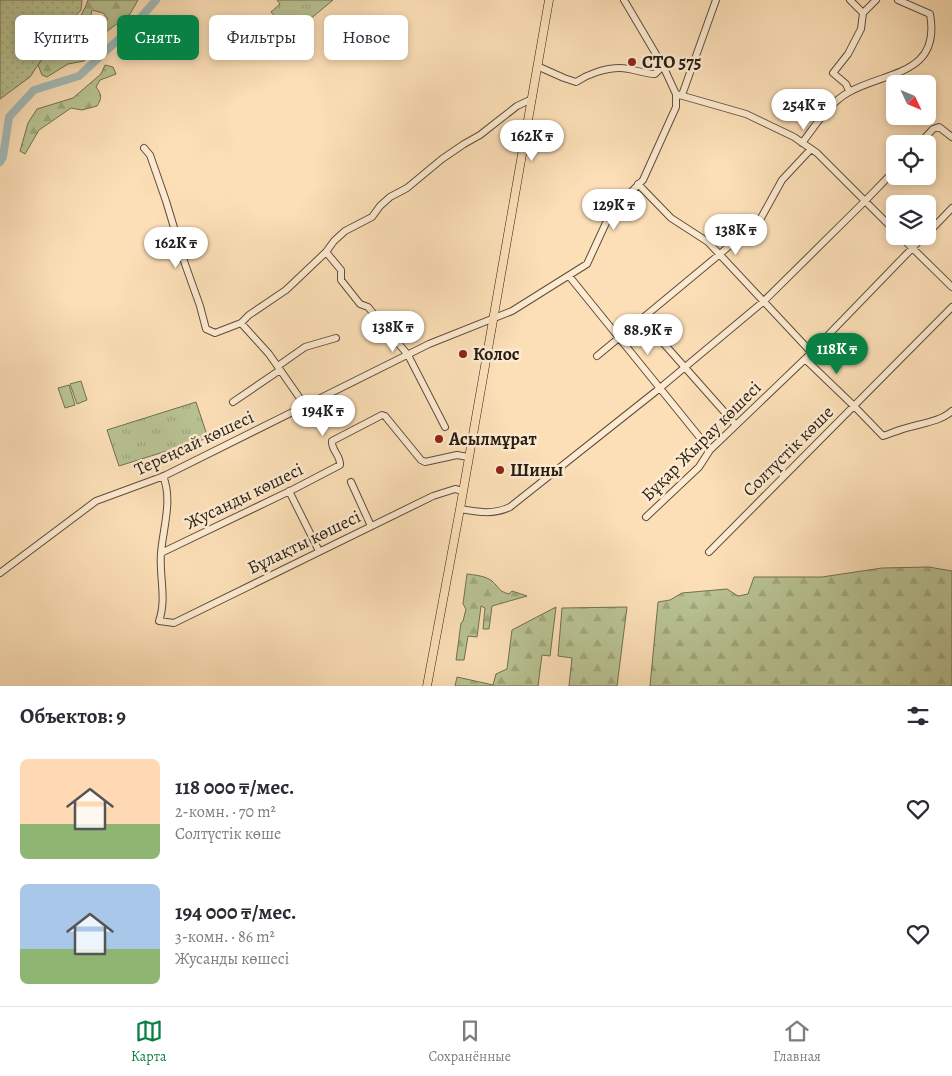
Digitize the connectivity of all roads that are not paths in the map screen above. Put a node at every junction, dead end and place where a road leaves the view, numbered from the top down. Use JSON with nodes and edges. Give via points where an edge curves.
{"nodes":[{"id":1,"x":549,"y":0,"type":"edge"},
{"id":2,"x":624,"y":0,"type":"edge"},
{"id":3,"x":716,"y":0,"type":"edge"},
{"id":4,"x":850,"y":0,"type":"edge"},
{"id":5,"x":876,"y":0,"type":"edge"},
{"id":6,"x":898,"y":0,"type":"edge"},
{"id":7,"x":863,"y":13,"type":"junction"},
{"id":8,"x":537,"y":66,"type":"junction"},
{"id":9,"x":663,"y":66,"type":"junction"},
{"id":10,"x":849,"y":91,"type":"junction"},
{"id":11,"x":679,"y":94,"type":"junction"},
{"id":12,"x":532,"y":99,"type":"junction"},
{"id":13,"x":927,"y":135,"type":"edge"},
{"id":14,"x":952,"y":137,"type":"edge"},
{"id":15,"x":802,"y":142,"type":"junction"},
{"id":16,"x":144,"y":148,"type":"dead end"},
{"id":17,"x":811,"y":149,"type":"junction"},
{"id":18,"x":886,"y":179,"type":"edge"},
{"id":19,"x":638,"y":184,"type":"junction"},
{"id":20,"x":865,"y":201,"type":"junction"},
{"id":21,"x":952,"y":208,"type":"edge"},
{"id":22,"x":886,"y":222,"type":"edge"},
{"id":23,"x":936,"y":225,"type":"edge"},
{"id":24,"x":909,"y":245,"type":"edge"},
{"id":25,"x":915,"y":245,"type":"edge"},
{"id":26,"x":912,"y":248,"type":"junction"},
{"id":27,"x":326,"y":252,"type":"junction"},
{"id":28,"x":720,"y":254,"type":"junction"},
{"id":29,"x":570,"y":276,"type":"junction"},
{"id":30,"x":952,"y":287,"type":"edge"},
{"id":31,"x":764,"y":301,"type":"junction"},
{"id":32,"x":952,"y":307,"type":"edge"},
{"id":33,"x":492,"y":319,"type":"junction"},
{"id":34,"x":642,"y":319,"type":"junction"},
{"id":35,"x":241,"y":323,"type":"junction"},
{"id":36,"x":336,"y":338,"type":"dead end"},
{"id":37,"x":619,"y":338,"type":"junction"},
{"id":38,"x":811,"y":352,"type":"junction"},
{"id":39,"x":408,"y":355,"type":"junction"},
{"id":40,"x":597,"y":356,"type":"dead end"},
{"id":41,"x":805,"y":359,"type":"junction"},
{"id":42,"x":685,"y":367,"type":"junction"},
{"id":43,"x":279,"y":368,"type":"junction"},
{"id":44,"x":660,"y":388,"type":"junction"},
{"id":45,"x":233,"y":402,"type":"dead end"},
{"id":46,"x":854,"y":406,"type":"junction"},
{"id":47,"x":306,"y":407,"type":"junction"},
{"id":48,"x":952,"y":411,"type":"edge"},
{"id":49,"x":736,"y":425,"type":"junction"},
{"id":50,"x":445,"y":427,"type":"dead end"},
{"id":51,"x":710,"y":450,"type":"junction"},
{"id":52,"x":468,"y":457,"type":"junction"},
{"id":53,"x":164,"y":476,"type":"junction"},
{"id":54,"x":351,"y":482,"type":"dead end"},
{"id":55,"x":289,"y":491,"type":"junction"},
{"id":56,"x":463,"y":491,"type":"junction"},
{"id":57,"x":460,"y":509,"type":"junction"},
{"id":58,"x":646,"y":517,"type":"dead end"},
{"id":59,"x":371,"y":526,"type":"junction"},
{"id":60,"x":318,"y":551,"type":"junction"},
{"id":61,"x":709,"y":552,"type":"dead end"},
{"id":62,"x":161,"y":553,"type":"junction"},
{"id":63,"x":0,"y":574,"type":"edge"},
{"id":64,"x":427,"y":686,"type":"edge"}],
"edges":[{"from":1,"to":8,"type":"main road"},
{"from":2,"to":9,"type":"street"},
{"from":3,"to":11,"type":"street","name":"Тереңсай көшесі"},
{"from":4,"to":7,"type":"street"},
{"from":5,"to":7,"type":"street"},
{"from":6,"to":10,"type":"street","via":[[930,14],[933,29],[926,50],[913,67]]},
{"from":7,"to":10,"type":"street","via":[[861,29],[833,73]]},
{"from":8,"to":9,"type":"street","via":[[576,82],[585,76],[621,68],[655,74]]},
{"from":8,"to":12,"type":"main road"},
{"from":9,"to":11,"type":"street"},
{"from":10,"to":15,"type":"street","via":[[834,102]]},
{"from":11,"to":15,"type":"street","via":[[746,114]]},
{"from":11,"to":19,"type":"street","name":"Тереңсай көшесі","via":[[643,180]]},
{"from":12,"to":27,"type":"street","via":[[517,106],[407,188],[390,197],[372,217],[342,233]]},
{"from":12,"to":33,"type":"main road"},
{"from":13,"to":14,"type":"street","via":[[939,127]]},
{"from":15,"to":17,"type":"street"},
{"from":16,"to":35,"type":"street","via":[[150,155],[206,329],[215,334]]},
{"from":17,"to":20,"type":"street"},
{"from":17,"to":28,"type":"street","via":[[782,180],[761,218]]},
{"from":18,"to":20,"type":"street"},
{"from":19,"to":28,"type":"street","via":[[672,218]]},
{"from":19,"to":29,"type":"street","name":"Тереңсай көшесі","via":[[612,212],[587,264]]},
{"from":20,"to":22,"type":"street"},
{"from":20,"to":31,"type":"street"},
{"from":21,"to":23,"type":"street"},
{"from":24,"to":26,"type":"street"},
{"from":25,"to":26,"type":"street","name":"Бұқар Жырау көшесі"},
{"from":26,"to":30,"type":"street"},
{"from":26,"to":38,"type":"street","name":"Бұқар Жырау көшесі"},
{"from":27,"to":35,"type":"street","via":[[286,290]]},
{"from":27,"to":39,"type":"street","via":[[341,270],[341,280],[360,304],[368,307]]},
{"from":28,"to":31,"type":"street"},
{"from":28,"to":34,"type":"street"},
{"from":29,"to":33,"type":"street","name":"Тереңсай көшесі","via":[[512,311]]},
{"from":29,"to":37,"type":"street"},
{"from":31,"to":38,"type":"street"},
{"from":31,"to":42,"type":"street"},
{"from":32,"to":46,"type":"street","name":"Солтүстік көше"},
{"from":33,"to":39,"type":"street","name":"Тереңсай көшесі"},
{"from":33,"to":52,"type":"main road"},
{"from":34,"to":37,"type":"street"},
{"from":34,"to":42,"type":"street"},
{"from":35,"to":43,"type":"street"},
{"from":36,"to":43,"type":"street","via":[[305,346]]},
{"from":37,"to":40,"type":"street"},
{"from":37,"to":44,"type":"street"},
{"from":38,"to":41,"type":"street","name":"Бұқар Жырау көшесі"},
{"from":39,"to":47,"type":"street","name":"Тереңсай көшесі"},
{"from":39,"to":50,"type":"street"},
{"from":41,"to":46,"type":"street"},
{"from":41,"to":49,"type":"street","name":"Бұқар Жырау көшесі"},
{"from":42,"to":44,"type":"street"},
{"from":42,"to":49,"type":"street"},
{"from":43,"to":45,"type":"street"},
{"from":43,"to":47,"type":"street"},
{"from":44,"to":51,"type":"street"},
{"from":44,"to":57,"type":"street","via":[[510,507],[494,513]]},
{"from":46,"to":48,"type":"street","via":[[883,436],[925,424]]},
{"from":46,"to":61,"type":"street","name":"Солтүстік көше"},
{"from":47,"to":53,"type":"street","name":"Тереңсай көшесі"},
{"from":49,"to":51,"type":"street","name":"Бұқар Жырау көшесі"},
{"from":51,"to":58,"type":"street","name":"Бұқар Жырау көшесі","via":[[698,468]]},
{"from":52,"to":55,"type":"street","name":"Жусанды көшесі","via":[[457,454],[425,462],[384,416],[332,443],[340,465]]},
{"from":52,"to":56,"type":"main road"},
{"from":53,"to":62,"type":"street","via":[[167,506]]},
{"from":53,"to":63,"type":"street","name":"Тереңсай көшесі","via":[[96,501]]},
{"from":54,"to":59,"type":"street"},
{"from":55,"to":60,"type":"street"},
{"from":55,"to":62,"type":"street","name":"Жусанды көшесі"},
{"from":56,"to":57,"type":"main road"},
{"from":56,"to":59,"type":"street","name":"Бұлақты көшесі","via":[[455,489],[433,496]]},
{"from":57,"to":64,"type":"main road"},
{"from":59,"to":60,"type":"street","name":"Бұлақты көшесі"},
{"from":60,"to":62,"type":"street","name":"Бұлақты көшесі","via":[[174,624],[159,621],[164,597]]}]}
